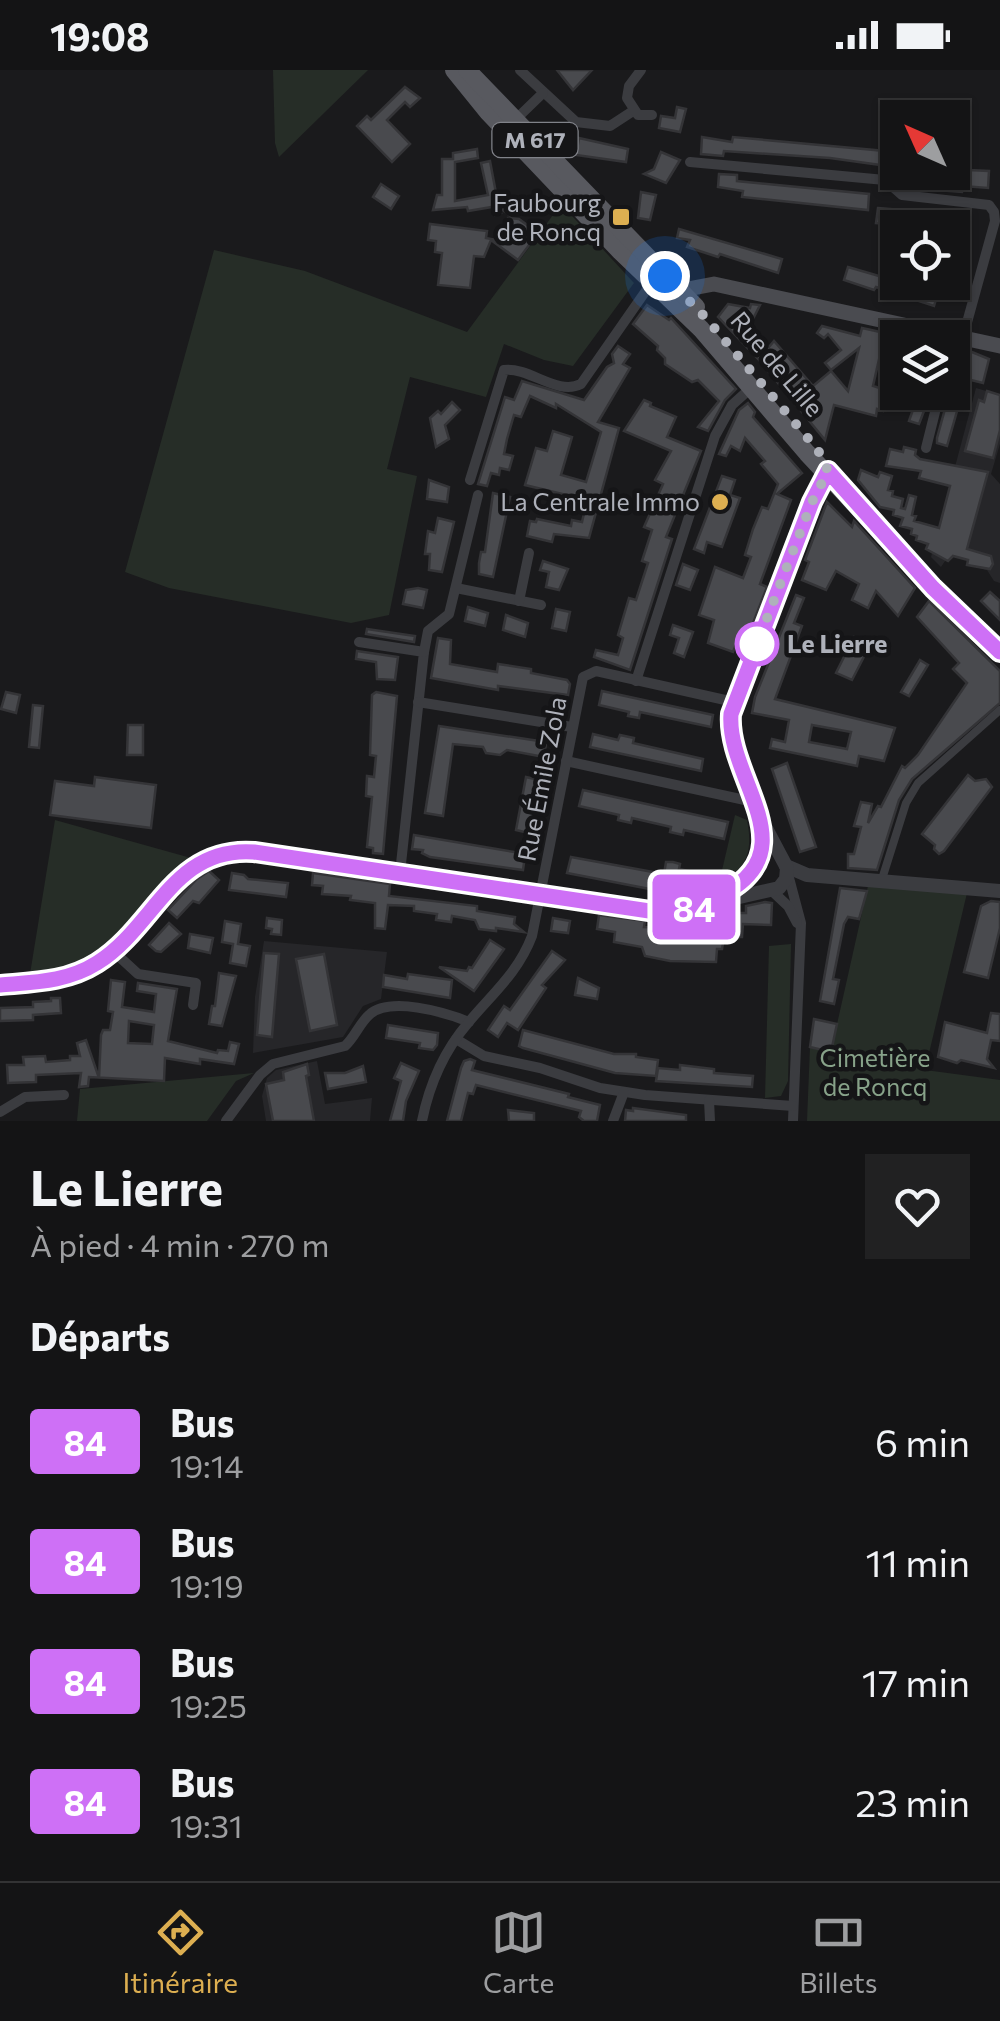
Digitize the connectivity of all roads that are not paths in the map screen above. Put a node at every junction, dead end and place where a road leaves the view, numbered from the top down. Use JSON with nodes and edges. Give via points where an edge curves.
{"nodes":[{"id":1,"x":454,"y":70,"type":"edge"},
{"id":2,"x":467,"y":70,"type":"edge"},
{"id":3,"x":520,"y":70,"type":"edge"},
{"id":4,"x":641,"y":70,"type":"edge"},
{"id":5,"x":543,"y":93,"type":"junction"},
{"id":6,"x":633,"y":111,"type":"junction"},
{"id":7,"x":652,"y":115,"type":"dead end"},
{"id":8,"x":511,"y":125,"type":"junction"},
{"id":9,"x":690,"y":162,"type":"dead end"},
{"id":10,"x":652,"y":282,"type":"junction"},
{"id":11,"x":686,"y":306,"type":"junction"},
{"id":12,"x":963,"y":320,"type":"edge"},
{"id":13,"x":880,"y":323,"type":"edge"},
{"id":14,"x":970,"y":342,"type":"edge"},
{"id":15,"x":1000,"y":346,"type":"edge"},
{"id":16,"x":752,"y":388,"type":"junction"},
{"id":17,"x":936,"y":410,"type":"edge"},
{"id":18,"x":926,"y":448,"type":"dead end"},
{"id":19,"x":828,"y":471,"type":"junction"},
{"id":20,"x":470,"y":480,"type":"dead end"},
{"id":21,"x":478,"y":495,"type":"dead end"},
{"id":22,"x":529,"y":553,"type":"dead end"},
{"id":23,"x":912,"y":562,"type":"junction"},
{"id":24,"x":456,"y":588,"type":"junction"},
{"id":25,"x":519,"y":601,"type":"junction"},
{"id":26,"x":541,"y":605,"type":"dead end"},
{"id":27,"x":359,"y":642,"type":"dead end"},
{"id":28,"x":1000,"y":644,"type":"edge"},
{"id":29,"x":424,"y":652,"type":"junction"},
{"id":30,"x":1000,"y":652,"type":"edge"},
{"id":31,"x":636,"y":680,"type":"junction"},
{"id":32,"x":418,"y":702,"type":"junction"},
{"id":33,"x":734,"y":702,"type":"junction"},
{"id":34,"x":1000,"y":710,"type":"edge"},
{"id":35,"x":572,"y":727,"type":"junction"},
{"id":36,"x":566,"y":761,"type":"junction"},
{"id":37,"x":757,"y":808,"type":"junction"},
{"id":38,"x":756,"y":866,"type":"junction"},
{"id":39,"x":785,"y":866,"type":"junction"},
{"id":40,"x":400,"y":874,"type":"junction"},
{"id":41,"x":882,"y":879,"type":"junction"},
{"id":42,"x":770,"y":890,"type":"junction"},
{"id":43,"x":1000,"y":891,"type":"edge"},
{"id":44,"x":540,"y":895,"type":"junction"},
{"id":45,"x":704,"y":904,"type":"junction"},
{"id":46,"x":800,"y":934,"type":"junction"},
{"id":47,"x":114,"y":951,"type":"junction"},
{"id":48,"x":0,"y":985,"type":"edge"},
{"id":49,"x":193,"y":1005,"type":"dead end"},
{"id":50,"x":469,"y":1022,"type":"junction"},
{"id":51,"x":456,"y":1039,"type":"junction"},
{"id":52,"x":624,"y":1092,"type":"junction"},
{"id":53,"x":64,"y":1096,"type":"dead end"},
{"id":54,"x":709,"y":1100,"type":"junction"},
{"id":55,"x":793,"y":1106,"type":"junction"},
{"id":56,"x":0,"y":1112,"type":"edge"},
{"id":57,"x":226,"y":1121,"type":"edge"},
{"id":58,"x":422,"y":1121,"type":"edge"},
{"id":59,"x":613,"y":1121,"type":"edge"},
{"id":60,"x":710,"y":1121,"type":"edge"},
{"id":61,"x":793,"y":1121,"type":"edge"}],
"edges":[{"from":1,"to":8,"type":"main road","name":"Rue de Lille","number":"M 617"},
{"from":2,"to":8,"type":"main road","name":"Rue de Lille","number":"M 617"},
{"from":3,"to":5,"type":"street"},
{"from":4,"to":6,"type":"street","via":[[627,91]]},
{"from":5,"to":6,"type":"street","via":[[568,118],[591,126],[610,126]]},
{"from":5,"to":8,"type":"street"},
{"from":6,"to":7,"type":"street"},
{"from":8,"to":10,"type":"main road","name":"Rue de Lille","number":"M 617"},
{"from":8,"to":11,"type":"main road","name":"Rue de Lille","number":"M 617"},
{"from":9,"to":12,"type":"street","via":[[885,180],[902,195],[989,205],[994,221]]},
{"from":10,"to":11,"type":"main road","name":"Rue de Lille","number":"M 617"},
{"from":10,"to":20,"type":"street","via":[[577,386],[504,370]]},
{"from":11,"to":13,"type":"main road","via":[[732,289]]},
{"from":11,"to":16,"type":"main road","name":"Rue de Lille","number":"M 617"},
{"from":11,"to":19,"type":"main road","name":"Rue de Lille","number":"M 617","via":[[818,450]]},
{"from":14,"to":15,"type":"main road"},
{"from":16,"to":19,"type":"main road","name":"Rue de Lille","number":"M 617"},
{"from":16,"to":31,"type":"street","via":[[732,405],[715,436]]},
{"from":17,"to":18,"type":"street"},
{"from":19,"to":23,"type":"main road","name":"Rue de Lille","number":"M 617"},
{"from":19,"to":33,"type":"street"},
{"from":21,"to":24,"type":"street"},
{"from":22,"to":25,"type":"street"},
{"from":23,"to":28,"type":"main road","name":"Rue de Lille","number":"M 617"},
{"from":23,"to":30,"type":"main road","name":"Rue de Lille","number":"M 617"},
{"from":24,"to":25,"type":"street"},
{"from":24,"to":29,"type":"street","via":[[448,616],[427,634]]},
{"from":25,"to":26,"type":"street"},
{"from":27,"to":29,"type":"street"},
{"from":29,"to":32,"type":"street"},
{"from":31,"to":33,"type":"street"},
{"from":31,"to":35,"type":"street","name":"Rue Émile Zola","via":[[587,673]]},
{"from":32,"to":35,"type":"street"},
{"from":32,"to":40,"type":"street"},
{"from":33,"to":37,"type":"street","via":[[730,732]]},
{"from":34,"to":41,"type":"street","via":[[918,783]]},
{"from":35,"to":36,"type":"street","name":"Rue Émile Zola"},
{"from":36,"to":37,"type":"street"},
{"from":36,"to":44,"type":"street","name":"Rue Émile Zola"},
{"from":37,"to":38,"type":"street","via":[[763,844]]},
{"from":37,"to":39,"type":"street"},
{"from":38,"to":39,"type":"street","via":[[768,856]]},
{"from":38,"to":42,"type":"street","via":[[756,883]]},
{"from":38,"to":45,"type":"street"},
{"from":39,"to":41,"type":"street","via":[[807,876]]},
{"from":39,"to":42,"type":"street","via":[[781,886]]},
{"from":39,"to":46,"type":"street"},
{"from":40,"to":44,"type":"street"},
{"from":40,"to":47,"type":"street","via":[[222,852],[186,872]]},
{"from":41,"to":43,"type":"street"},
{"from":42,"to":45,"type":"street"},
{"from":42,"to":46,"type":"street","via":[[792,912]]},
{"from":44,"to":45,"type":"street","via":[[656,912]]},
{"from":44,"to":50,"type":"street","name":"Rue Émile Zola","via":[[525,955]]},
{"from":46,"to":55,"type":"street"},
{"from":47,"to":48,"type":"street","via":[[68,977]]},
{"from":47,"to":49,"type":"street","via":[[138,974],[196,983]]},
{"from":50,"to":51,"type":"street","name":"Rue Émile Zola"},
{"from":50,"to":57,"type":"street","via":[[381,1007],[345,1046],[268,1068]]},
{"from":51,"to":52,"type":"street","via":[[484,1056]]},
{"from":51,"to":58,"type":"street","name":"Rue Émile Zola"},
{"from":52,"to":54,"type":"street"},
{"from":52,"to":59,"type":"street"},
{"from":53,"to":56,"type":"street","via":[[24,1097]]},
{"from":54,"to":55,"type":"street"},
{"from":54,"to":60,"type":"street"},
{"from":55,"to":61,"type":"street"}]}
